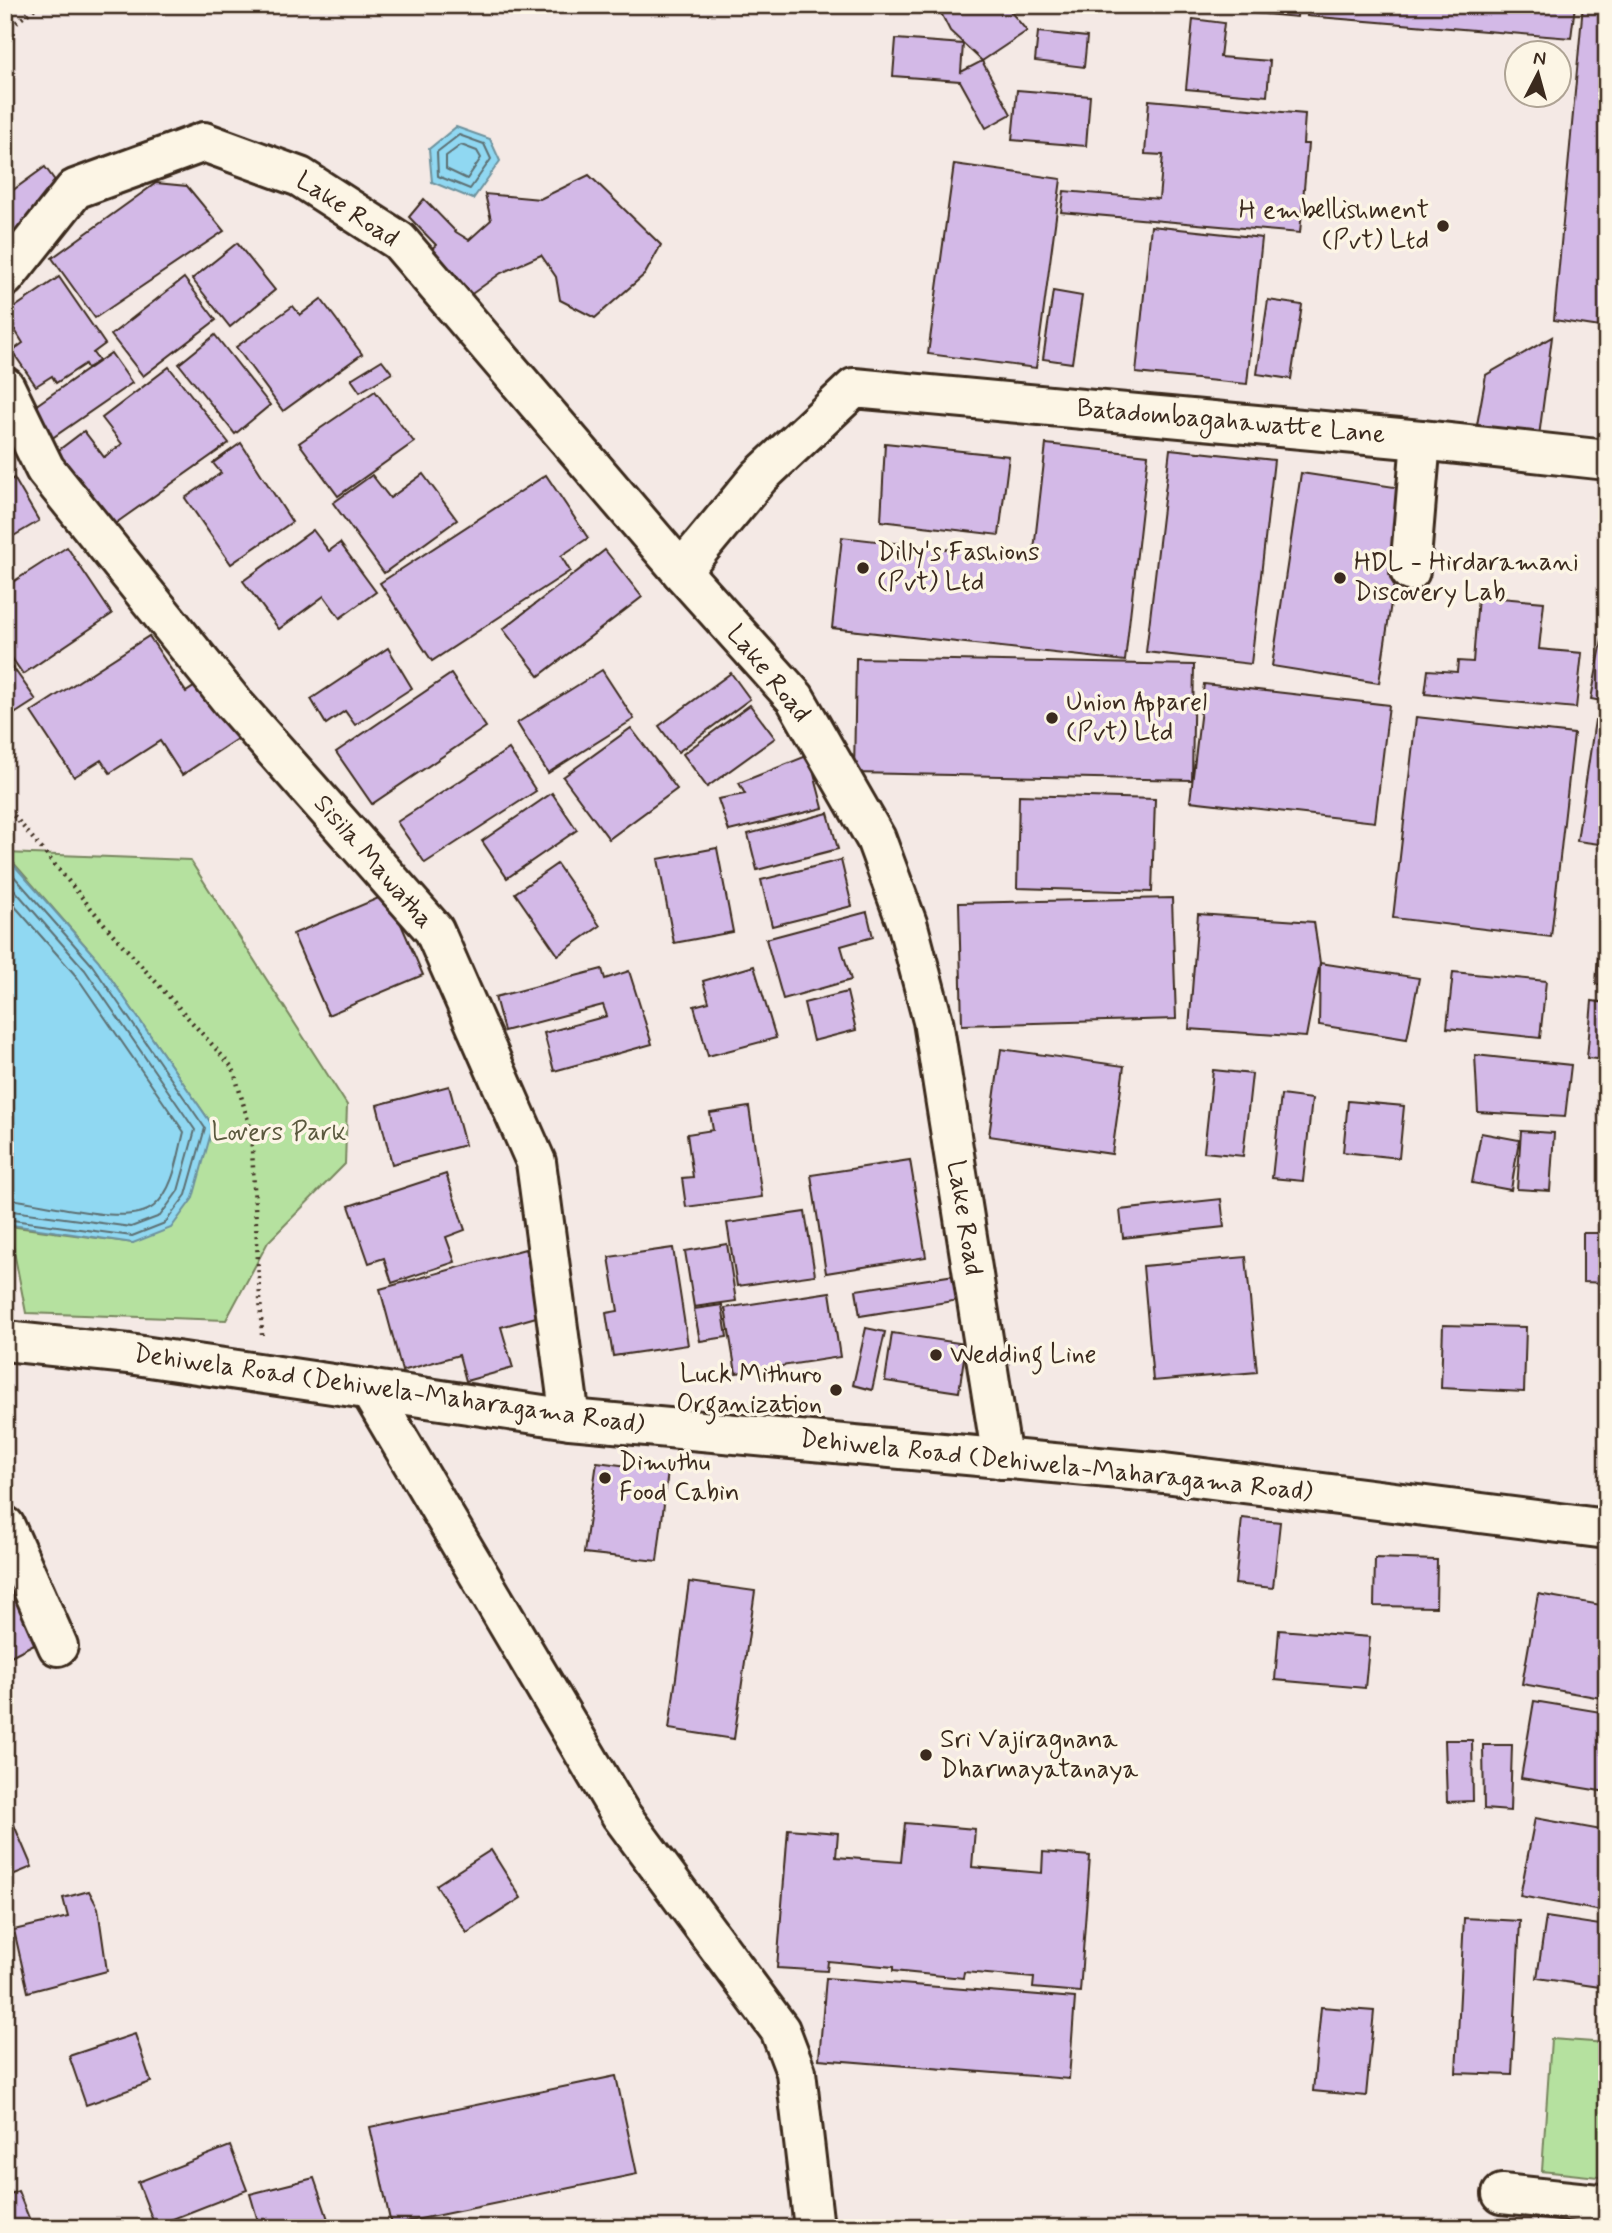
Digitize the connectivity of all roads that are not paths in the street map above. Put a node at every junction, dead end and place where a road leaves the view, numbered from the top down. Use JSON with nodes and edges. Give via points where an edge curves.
{"nodes":[{"id":1,"x":5,"y":278,"type":"edge"},
{"id":2,"x":5,"y":387,"type":"edge"},
{"id":3,"x":1421,"y":439,"type":"junction"},
{"id":4,"x":1607,"y":460,"type":"edge"},
{"id":5,"x":681,"y":571,"type":"junction"},
{"id":6,"x":1410,"y":572,"type":"dead end"},
{"id":7,"x":5,"y":1341,"type":"edge"},
{"id":8,"x":369,"y":1389,"type":"junction"},
{"id":9,"x":570,"y":1419,"type":"junction"},
{"id":10,"x":1002,"y":1459,"type":"junction"},
{"id":11,"x":5,"y":1526,"type":"edge"},
{"id":12,"x":1607,"y":1529,"type":"edge"},
{"id":13,"x":58,"y":1646,"type":"dead end"},
{"id":14,"x":1502,"y":2194,"type":"dead end"},
{"id":15,"x":1607,"y":2205,"type":"edge"},
{"id":16,"x":814,"y":2228,"type":"edge"}],
"edges":[{"from":1,"to":5,"type":"street","name":"Lake Road","via":[[75,189],[204,142],[300,177],[399,241]]},
{"from":2,"to":9,"type":"street","name":"Sisila Mawatha","via":[[45,469],[234,704],[434,930],[536,1162]]},
{"from":3,"to":4,"type":"street","name":"Batadombagahawatte Lane"},
{"from":3,"to":5,"type":"street","name":"Batadombagahawatte Lane","via":[[854,388],[759,477]]},
{"from":3,"to":6,"type":"street"},
{"from":5,"to":10,"type":"street","name":"Lake Road","via":[[795,698],[876,839],[908,926],[933,1021]]},
{"from":7,"to":8,"type":"street","name":"Dehiwela Road (Dehiwela-Maharagama Road)"},
{"from":8,"to":9,"type":"street","name":"Dehiwela Road (Dehiwela-Maharagama Road)"},
{"from":8,"to":16,"type":"street","via":[[621,1815],[780,2030],[796,2072]]},
{"from":9,"to":10,"type":"street","name":"Dehiwela Road (Dehiwela-Maharagama Road)"},
{"from":10,"to":12,"type":"street","name":"Dehiwela Road (Dehiwela-Maharagama Road)","via":[[1164,1472]]},
{"from":11,"to":13,"type":"street"},
{"from":14,"to":15,"type":"street"}]}
